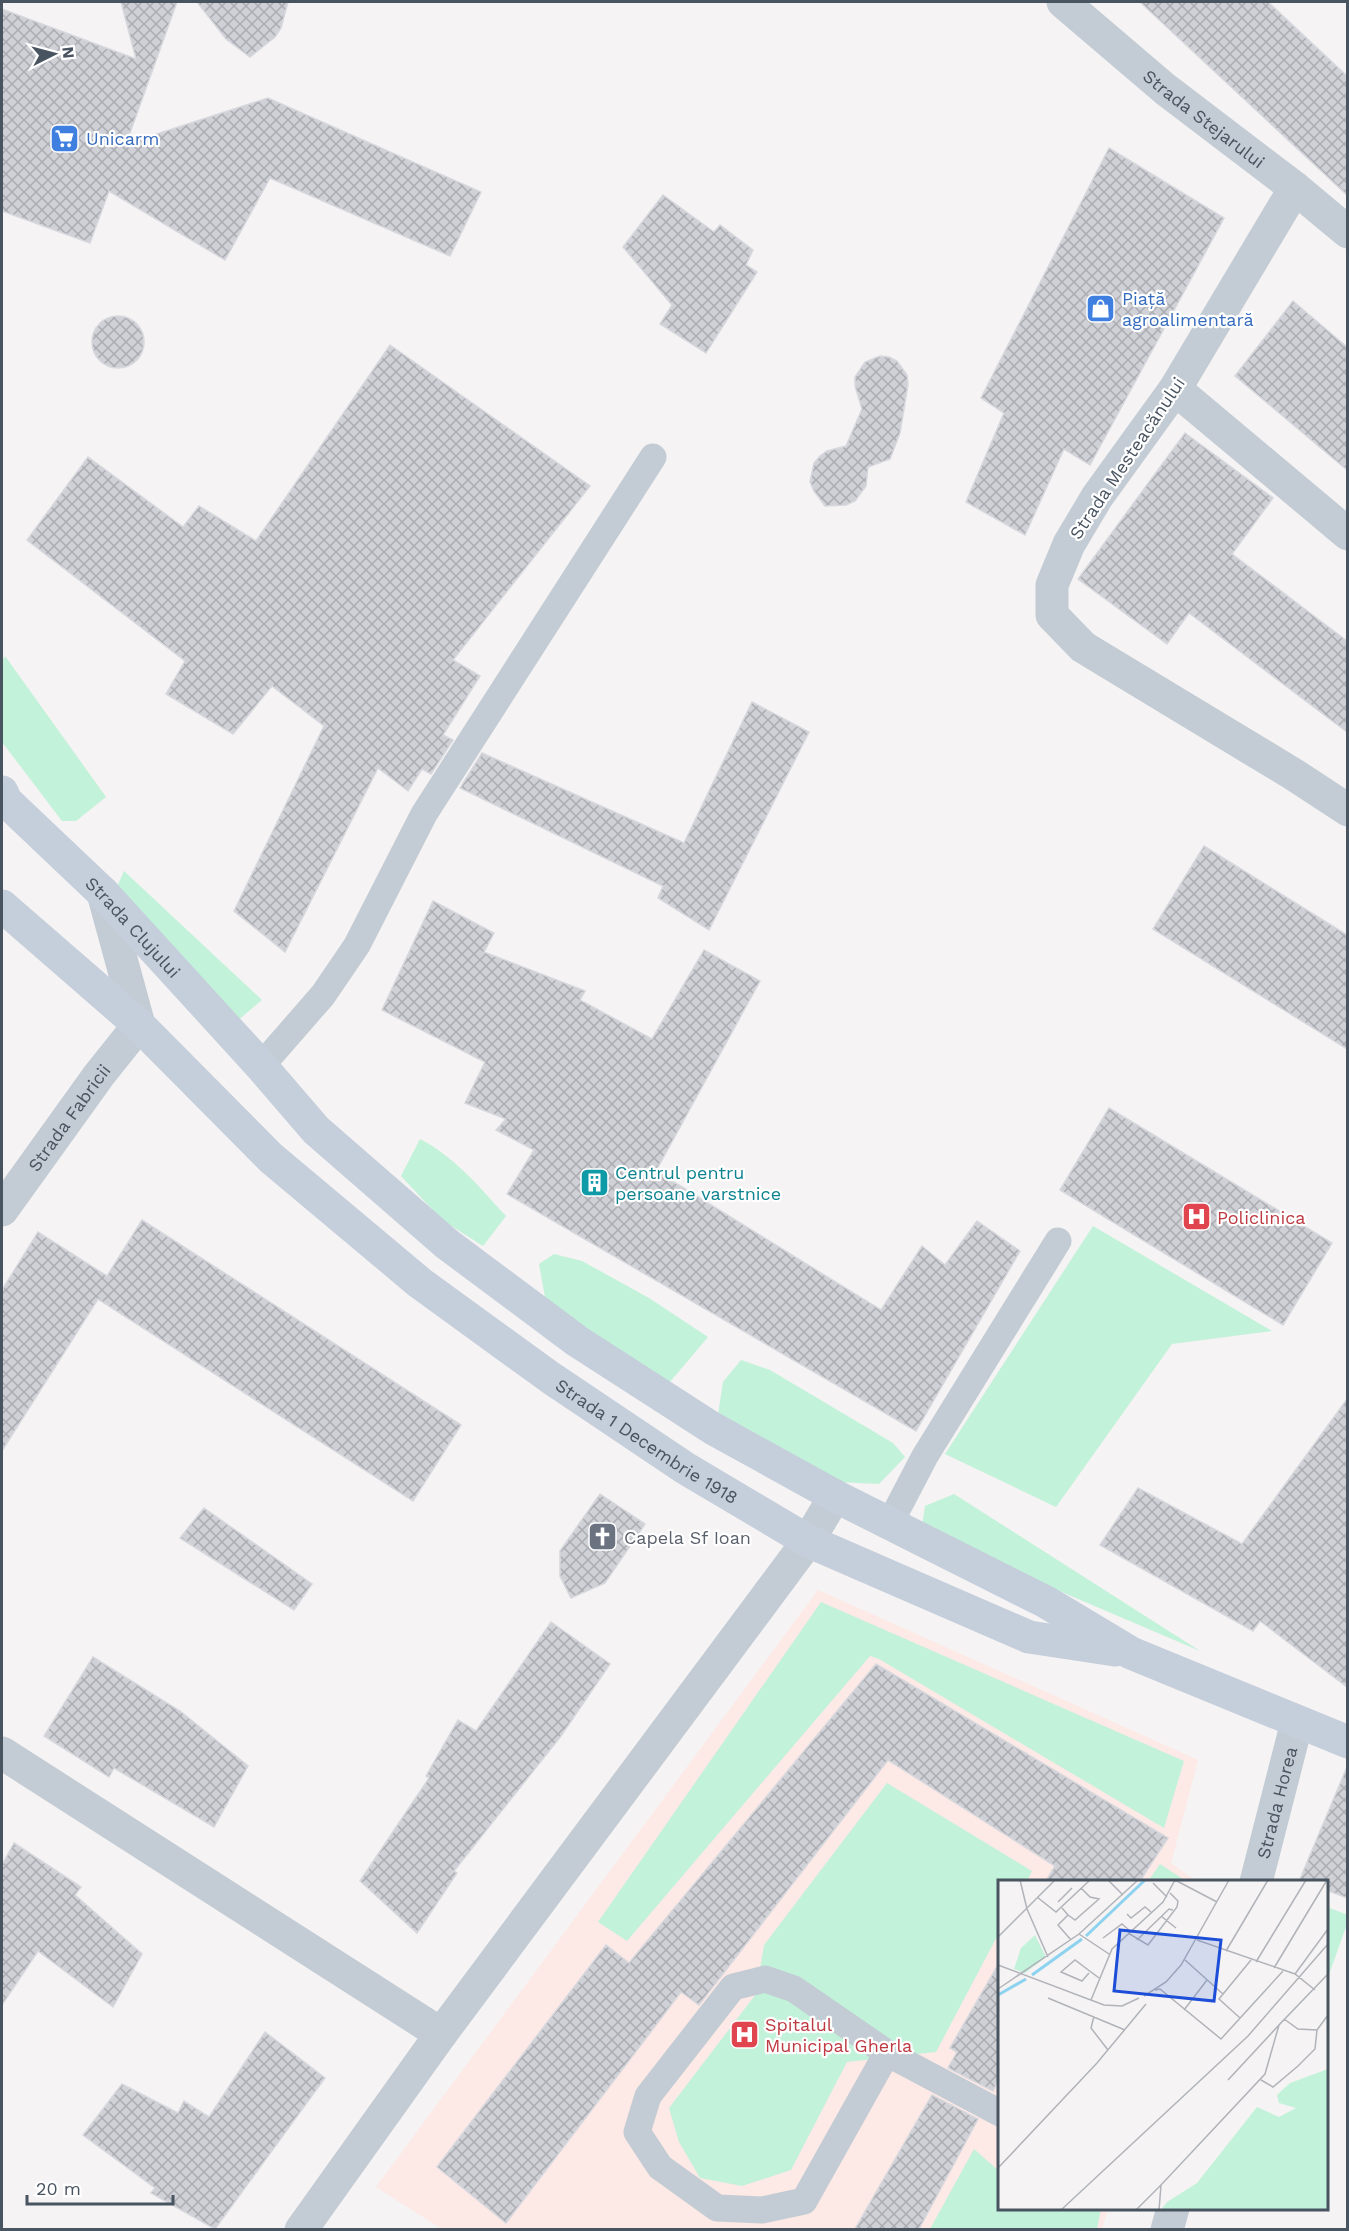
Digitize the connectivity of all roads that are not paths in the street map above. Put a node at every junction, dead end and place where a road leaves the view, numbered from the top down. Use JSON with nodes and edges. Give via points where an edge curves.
{"nodes":[{"id":1,"x":1063,"y":2,"type":"edge"},
{"id":2,"x":1295,"y":188,"type":"junction"},
{"id":3,"x":1347,"y":230,"type":"edge"},
{"id":4,"x":1175,"y":388,"type":"junction"},
{"id":5,"x":653,"y":457,"type":"dead end"},
{"id":6,"x":1347,"y":534,"type":"edge"},
{"id":7,"x":2,"y":792,"type":"edge"},
{"id":8,"x":1347,"y":810,"type":"edge"},
{"id":9,"x":103,"y":893,"type":"junction"},
{"id":10,"x":2,"y":906,"type":"edge"},
{"id":11,"x":139,"y":1025,"type":"junction"},
{"id":12,"x":261,"y":1066,"type":"junction"},
{"id":13,"x":2,"y":1210,"type":"edge"},
{"id":14,"x":1058,"y":1241,"type":"dead end"},
{"id":15,"x":836,"y":1496,"type":"junction"},
{"id":16,"x":890,"y":1523,"type":"junction"},
{"id":17,"x":808,"y":1541,"type":"junction"},
{"id":18,"x":1131,"y":1653,"type":"junction"},
{"id":19,"x":1297,"y":1722,"type":"junction"},
{"id":20,"x":1347,"y":1742,"type":"edge"},
{"id":21,"x":2,"y":1753,"type":"edge"},
{"id":22,"x":1256,"y":1880,"type":"edge"},
{"id":23,"x":441,"y":2034,"type":"junction"},
{"id":24,"x":887,"y":2053,"type":"junction"},
{"id":25,"x":998,"y":2112,"type":"edge"},
{"id":26,"x":1172,"y":2210,"type":"edge"},
{"id":27,"x":301,"y":2229,"type":"edge"},
{"id":28,"x":1167,"y":2229,"type":"edge"}],
"edges":[{"from":1,"to":2,"type":"street","name":"Strada Stejarului","via":[[1165,89]]},
{"from":2,"to":3,"type":"street","name":"Strada Stejarului"},
{"from":2,"to":4,"type":"street","name":"Strada Mesteacănului"},
{"from":4,"to":6,"type":"street"},
{"from":4,"to":8,"type":"street","name":"Strada Mesteacănului","via":[[1097,497],[1069,544],[1052,585],[1052,615],[1083,647]]},
{"from":5,"to":12,"type":"lane","via":[[424,814],[357,945],[323,995]]},
{"from":7,"to":9,"type":"main road","name":"Strada Clujului","via":[[6,801]]},
{"from":9,"to":11,"type":"street"},
{"from":9,"to":12,"type":"main road","name":"Strada Clujului"},
{"from":10,"to":11,"type":"main road"},
{"from":11,"to":13,"type":"street","name":"Strada Fabricii"},
{"from":11,"to":17,"type":"main road","name":"Strada 1 Decembrie 1918","via":[[272,1158],[420,1283],[685,1468]]},
{"from":12,"to":15,"type":"main road","name":"Strada 1 Decembrie 1918","via":[[316,1130],[500,1285],[577,1341],[712,1428]]},
{"from":14,"to":16,"type":"lane","via":[[925,1456]]},
{"from":15,"to":16,"type":"main road","name":"Strada 1 Decembrie 1918"},
{"from":15,"to":17,"type":"street"},
{"from":16,"to":18,"type":"main road","name":"Strada 1 Decembrie 1918","via":[[1046,1602]]},
{"from":17,"to":18,"type":"main road","name":"Strada 1 Decembrie 1918","via":[[1029,1637]]},
{"from":17,"to":23,"type":"street"},
{"from":18,"to":19,"type":"main road","name":"Strada 1 Decembrie 1918"},
{"from":19,"to":20,"type":"main road","name":"Strada 1 Decembrie 1918"},
{"from":19,"to":22,"type":"street","name":"Strada Horea"},
{"from":21,"to":23,"type":"street"},
{"from":23,"to":27,"type":"street"},
{"from":24,"to":24,"type":"lane","via":[[804,2200],[762,2210],[717,2208],[660,2167],[637,2132],[648,2096],[733,1988],[765,1979],[794,1989]]},
{"from":24,"to":25,"type":"lane"},
{"from":26,"to":28,"type":"street"}]}
